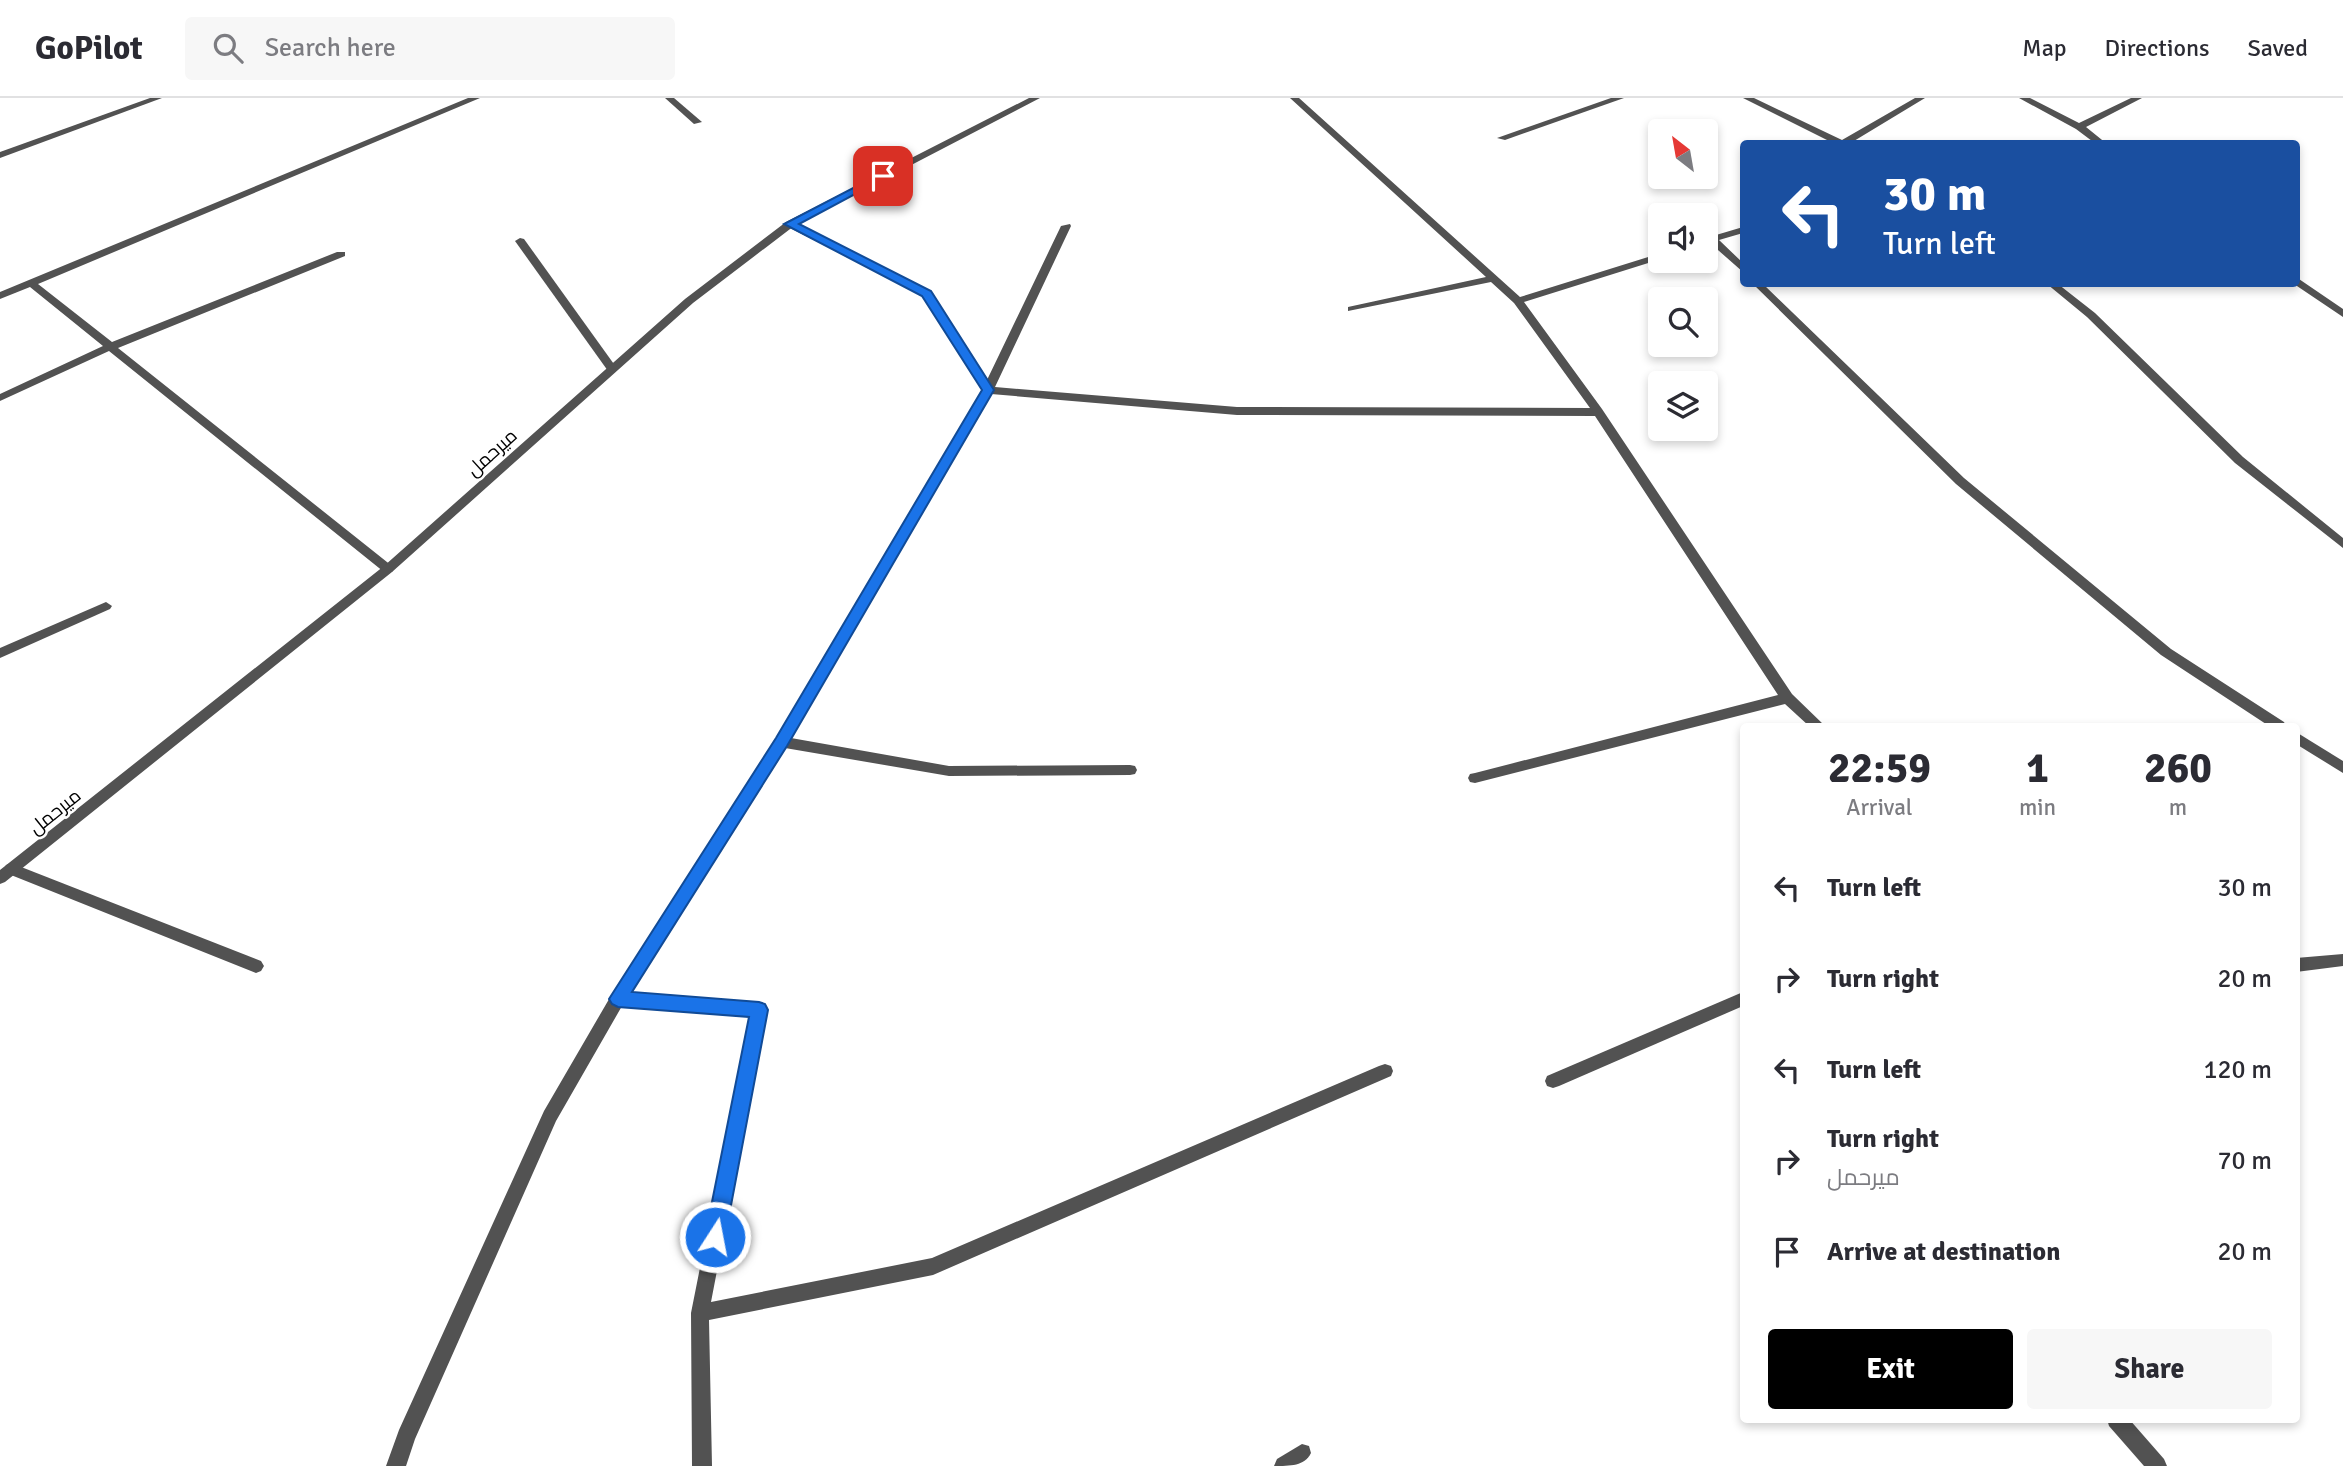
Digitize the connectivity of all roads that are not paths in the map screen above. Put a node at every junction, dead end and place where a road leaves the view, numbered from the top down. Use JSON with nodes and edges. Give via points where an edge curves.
{"nodes":[{"id":1,"x":158,"y":98,"type":"edge"},
{"id":2,"x":441,"y":98,"type":"edge"},
{"id":3,"x":477,"y":98,"type":"edge"},
{"id":4,"x":669,"y":98,"type":"edge"},
{"id":5,"x":1036,"y":98,"type":"edge"},
{"id":6,"x":1294,"y":98,"type":"edge"},
{"id":7,"x":1620,"y":98,"type":"edge"},
{"id":8,"x":1747,"y":98,"type":"edge"},
{"id":9,"x":1921,"y":98,"type":"edge"},
{"id":10,"x":2023,"y":98,"type":"edge"},
{"id":11,"x":2138,"y":98,"type":"edge"},
{"id":12,"x":451,"y":107,"type":"junction"},
{"id":13,"x":696,"y":122,"type":"dead end"},
{"id":14,"x":2079,"y":127,"type":"junction"},
{"id":15,"x":1502,"y":138,"type":"dead end"},
{"id":16,"x":1837,"y":140,"type":"edge"},
{"id":17,"x":1848,"y":140,"type":"edge"},
{"id":18,"x":2097,"y":140,"type":"edge"},
{"id":19,"x":0,"y":155,"type":"edge"},
{"id":20,"x":790,"y":224,"type":"junction"},
{"id":21,"x":1066,"y":226,"type":"dead end"},
{"id":22,"x":1740,"y":231,"type":"edge"},
{"id":23,"x":1718,"y":237,"type":"edge"},
{"id":24,"x":520,"y":241,"type":"dead end"},
{"id":25,"x":1718,"y":248,"type":"edge"},
{"id":26,"x":341,"y":254,"type":"dead end"},
{"id":27,"x":1648,"y":260,"type":"edge"},
{"id":28,"x":1740,"y":266,"type":"edge"},
{"id":29,"x":1491,"y":279,"type":"junction"},
{"id":30,"x":2300,"y":283,"type":"edge"},
{"id":31,"x":32,"y":284,"type":"junction"},
{"id":32,"x":1761,"y":287,"type":"edge"},
{"id":33,"x":2056,"y":287,"type":"edge"},
{"id":34,"x":0,"y":296,"type":"edge"},
{"id":35,"x":1518,"y":301,"type":"junction"},
{"id":36,"x":1352,"y":309,"type":"dead end"},
{"id":37,"x":2343,"y":314,"type":"edge"},
{"id":38,"x":110,"y":347,"type":"junction"},
{"id":39,"x":612,"y":369,"type":"junction"},
{"id":40,"x":988,"y":390,"type":"junction"},
{"id":41,"x":0,"y":398,"type":"edge"},
{"id":42,"x":1598,"y":412,"type":"junction"},
{"id":43,"x":2343,"y":544,"type":"edge"},
{"id":44,"x":388,"y":569,"type":"junction"},
{"id":45,"x":106,"y":606,"type":"dead end"},
{"id":46,"x":0,"y":653,"type":"edge"},
{"id":47,"x":1787,"y":698,"type":"junction"},
{"id":48,"x":1815,"y":723,"type":"edge"},
{"id":49,"x":2274,"y":723,"type":"edge"},
{"id":50,"x":2300,"y":740,"type":"edge"},
{"id":51,"x":782,"y":742,"type":"junction"},
{"id":52,"x":2343,"y":768,"type":"edge"},
{"id":53,"x":1130,"y":771,"type":"dead end"},
{"id":54,"x":1475,"y":778,"type":"dead end"},
{"id":55,"x":6,"y":874,"type":"edge"},
{"id":56,"x":2343,"y":960,"type":"edge"},
{"id":57,"x":2300,"y":965,"type":"edge"},
{"id":58,"x":256,"y":966,"type":"dead end"},
{"id":59,"x":618,"y":999,"type":"junction"},
{"id":60,"x":1740,"y":1000,"type":"edge"},
{"id":61,"x":1385,"y":1071,"type":"dead end"},
{"id":62,"x":1553,"y":1081,"type":"dead end"},
{"id":63,"x":700,"y":1313,"type":"junction"},
{"id":64,"x":2119,"y":1423,"type":"edge"},
{"id":65,"x":1301,"y":1453,"type":"dead end"},
{"id":66,"x":2150,"y":1464,"type":"edge"},
{"id":67,"x":396,"y":1466,"type":"edge"},
{"id":68,"x":702,"y":1466,"type":"edge"},
{"id":69,"x":1284,"y":1466,"type":"edge"}],
"edges":[{"from":1,"to":19,"type":"street"},
{"from":2,"to":12,"type":"street"},
{"from":3,"to":12,"type":"street"},
{"from":4,"to":13,"type":"street"},
{"from":5,"to":20,"type":"street","name":"میرحمل"},
{"from":6,"to":29,"type":"street"},
{"from":7,"to":15,"type":"street"},
{"from":8,"to":16,"type":"street"},
{"from":9,"to":17,"type":"street"},
{"from":10,"to":14,"type":"street"},
{"from":11,"to":14,"type":"street"},
{"from":12,"to":31,"type":"street"},
{"from":14,"to":18,"type":"street"},
{"from":20,"to":39,"type":"street","name":"میرحمل","via":[[689,301]]},
{"from":20,"to":40,"type":"street","via":[[927,293]]},
{"from":21,"to":40,"type":"street"},
{"from":22,"to":23,"type":"street"},
{"from":24,"to":39,"type":"street"},
{"from":25,"to":28,"type":"street"},
{"from":26,"to":38,"type":"street"},
{"from":27,"to":35,"type":"street"},
{"from":29,"to":35,"type":"street"},
{"from":29,"to":36,"type":"street"},
{"from":30,"to":37,"type":"street"},
{"from":31,"to":34,"type":"street"},
{"from":31,"to":38,"type":"street"},
{"from":32,"to":49,"type":"street","via":[[1960,481],[2166,652]]},
{"from":33,"to":43,"type":"street","via":[[2091,315],[2239,460]]},
{"from":35,"to":42,"type":"street"},
{"from":38,"to":41,"type":"street"},
{"from":38,"to":44,"type":"street"},
{"from":39,"to":44,"type":"street","name":"میرحمل"},
{"from":40,"to":42,"type":"street","via":[[1237,411]]},
{"from":40,"to":51,"type":"street"},
{"from":42,"to":47,"type":"street"},
{"from":44,"to":55,"type":"street","name":"میرحمل"},
{"from":45,"to":46,"type":"street"},
{"from":47,"to":48,"type":"street"},
{"from":47,"to":54,"type":"street"},
{"from":50,"to":52,"type":"street"},
{"from":51,"to":53,"type":"street","via":[[949,771]]},
{"from":51,"to":59,"type":"street"},
{"from":55,"to":58,"type":"street"},
{"from":56,"to":57,"type":"street"},
{"from":59,"to":63,"type":"street","via":[[759,1010]]},
{"from":59,"to":67,"type":"street","via":[[550,1116]]},
{"from":60,"to":62,"type":"street"},
{"from":61,"to":63,"type":"street","via":[[933,1266]]},
{"from":63,"to":68,"type":"street"},
{"from":64,"to":66,"type":"street"},
{"from":65,"to":69,"type":"street"}]}
